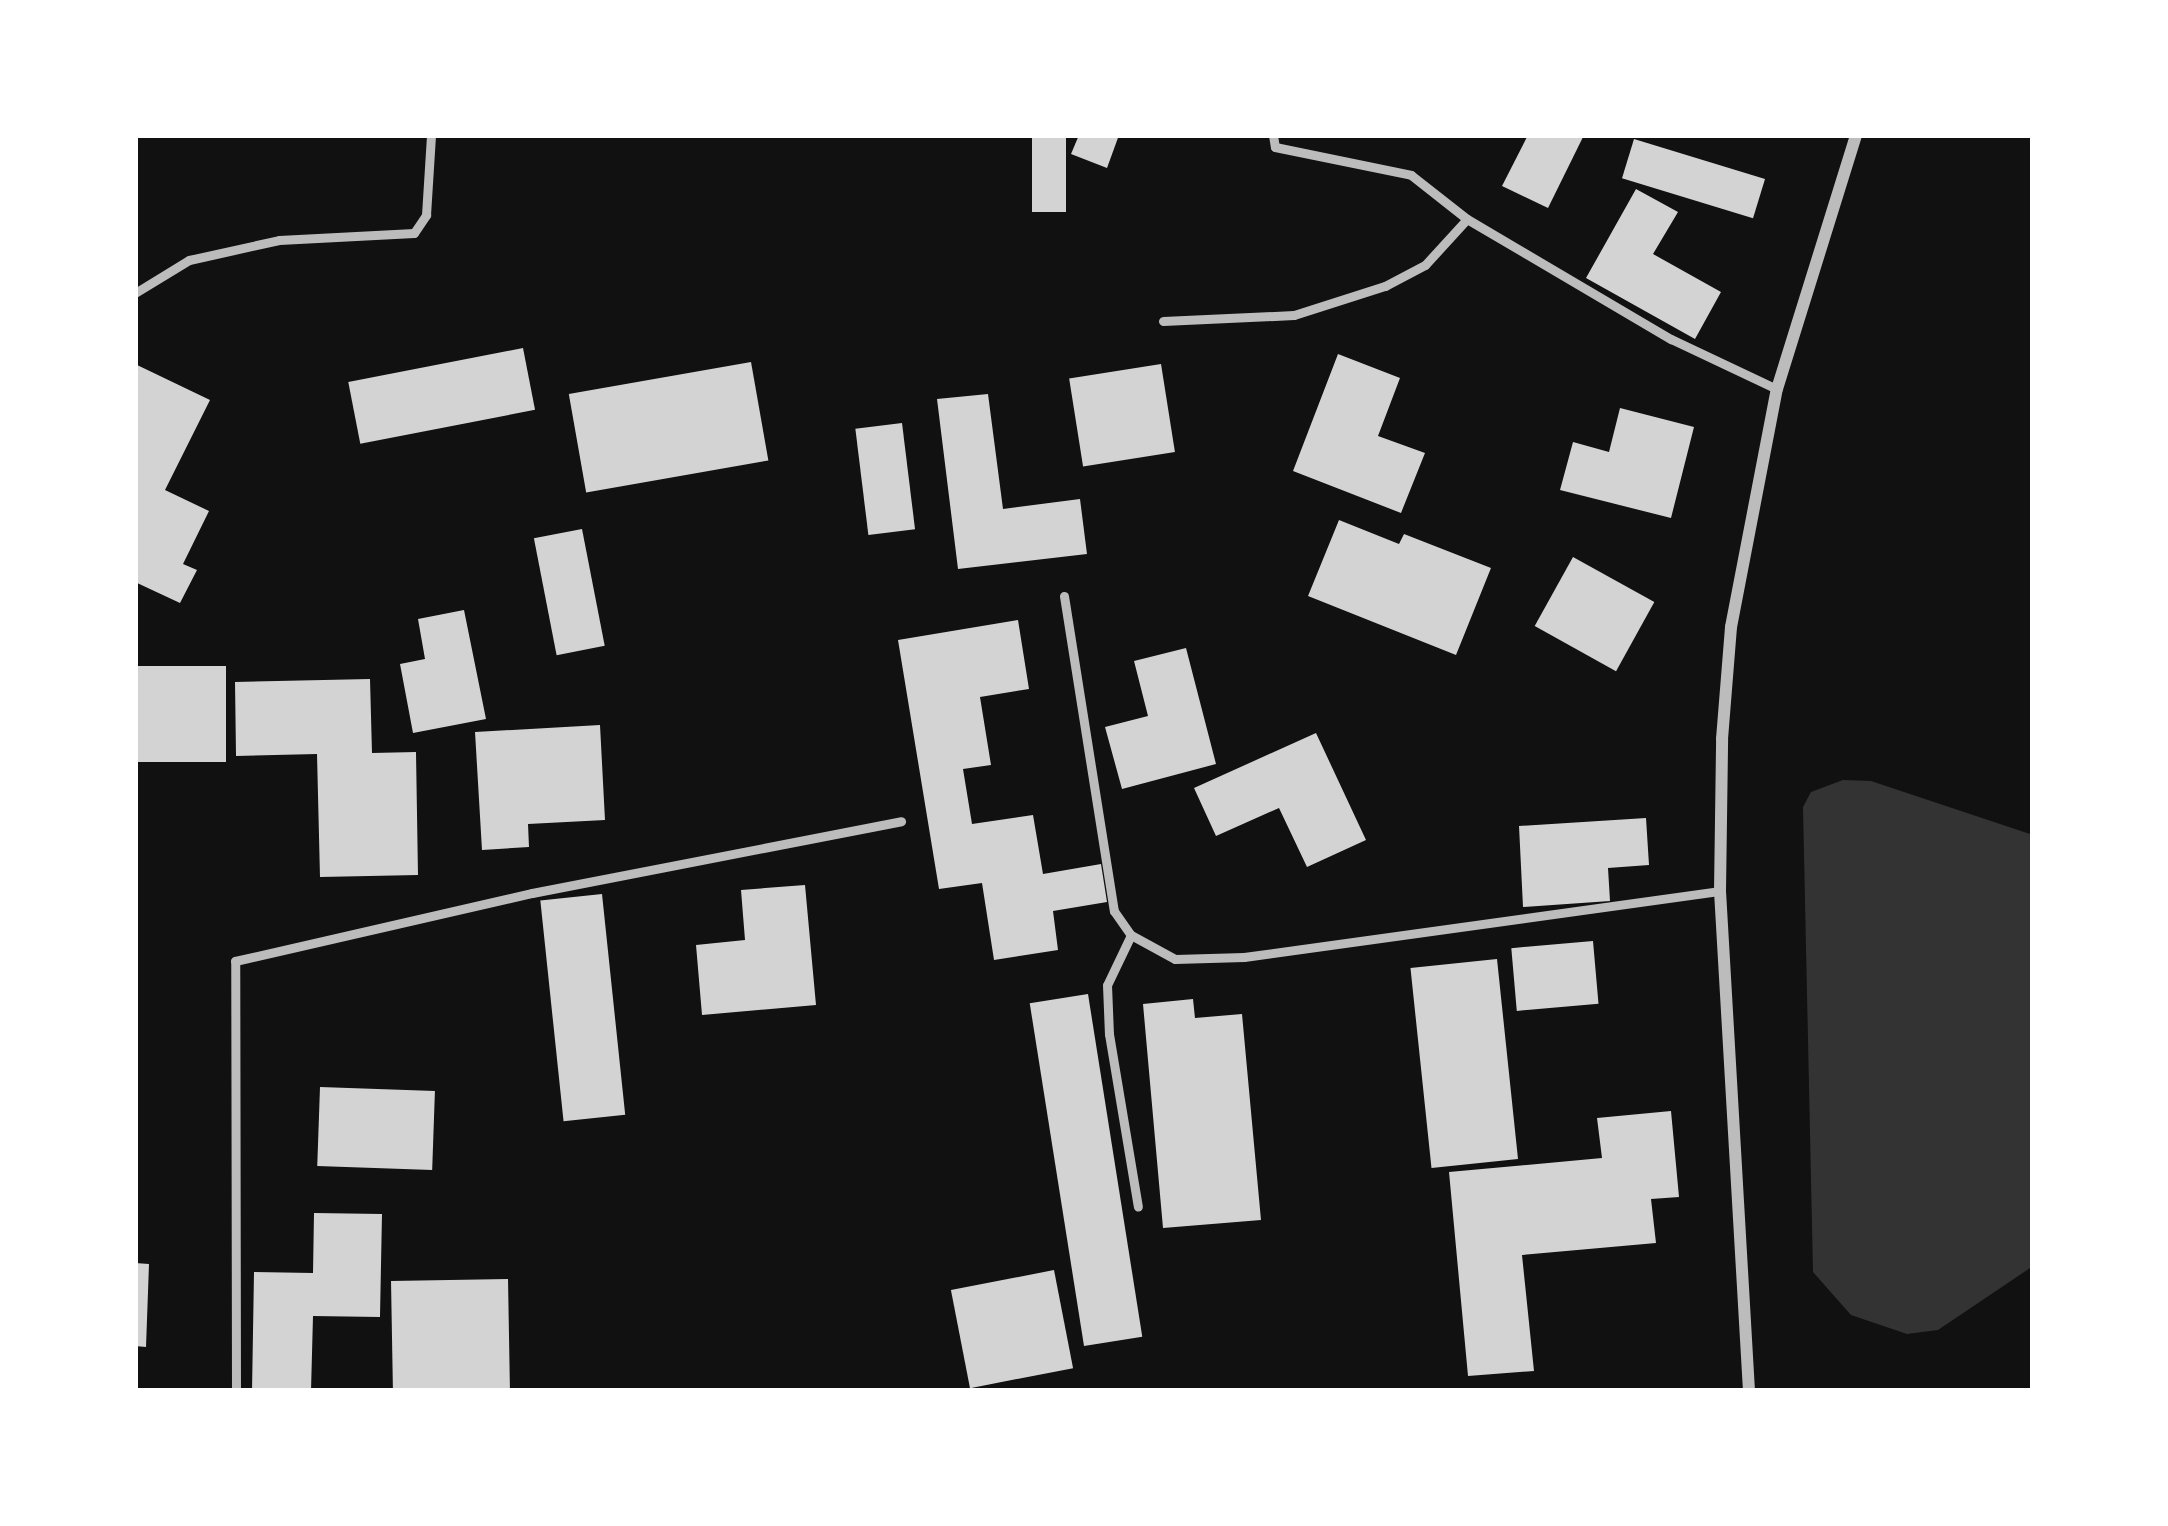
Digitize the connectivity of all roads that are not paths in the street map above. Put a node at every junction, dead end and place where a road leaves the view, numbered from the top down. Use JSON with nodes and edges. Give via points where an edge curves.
{"nodes":[{"id":1,"x":430,"y":135,"type":"edge"},
{"id":2,"x":1273,"y":135,"type":"edge"},
{"id":3,"x":1856,"y":135,"type":"edge"},
{"id":4,"x":1467,"y":219,"type":"junction"},
{"id":5,"x":135,"y":293,"type":"edge"},
{"id":6,"x":1163,"y":320,"type":"dead end"},
{"id":7,"x":1777,"y":389,"type":"junction"},
{"id":8,"x":1064,"y":596,"type":"dead end"},
{"id":9,"x":901,"y":821,"type":"dead end"},
{"id":10,"x":1720,"y":891,"type":"junction"},
{"id":11,"x":1132,"y":935,"type":"junction"},
{"id":12,"x":1138,"y":1207,"type":"dead end"},
{"id":13,"x":236,"y":1391,"type":"edge"},
{"id":14,"x":1738,"y":1391,"type":"edge"},
{"id":15,"x":1750,"y":1391,"type":"edge"}],
"edges":[{"from":1,"to":5,"type":"lane","via":[[426,215],[414,233],[279,240],[189,260]]},
{"from":2,"to":4,"type":"lane","via":[[1275,147],[1411,176]]},
{"from":3,"to":7,"type":"street"},
{"from":4,"to":6,"type":"lane","via":[[1425,265],[1384,286],[1294,315]]},
{"from":4,"to":7,"type":"lane","via":[[1671,339]]},
{"from":7,"to":10,"type":"street","via":[[1731,627]]},
{"from":8,"to":11,"type":"lane","via":[[1114,911]]},
{"from":9,"to":13,"type":"lane","via":[[235,961]]},
{"from":10,"to":11,"type":"lane","via":[[1244,957],[1175,959]]},
{"from":10,"to":15,"type":"street"},
{"from":11,"to":12,"type":"lane","via":[[1107,985]]},
{"from":14,"to":15,"type":"street"}]}
